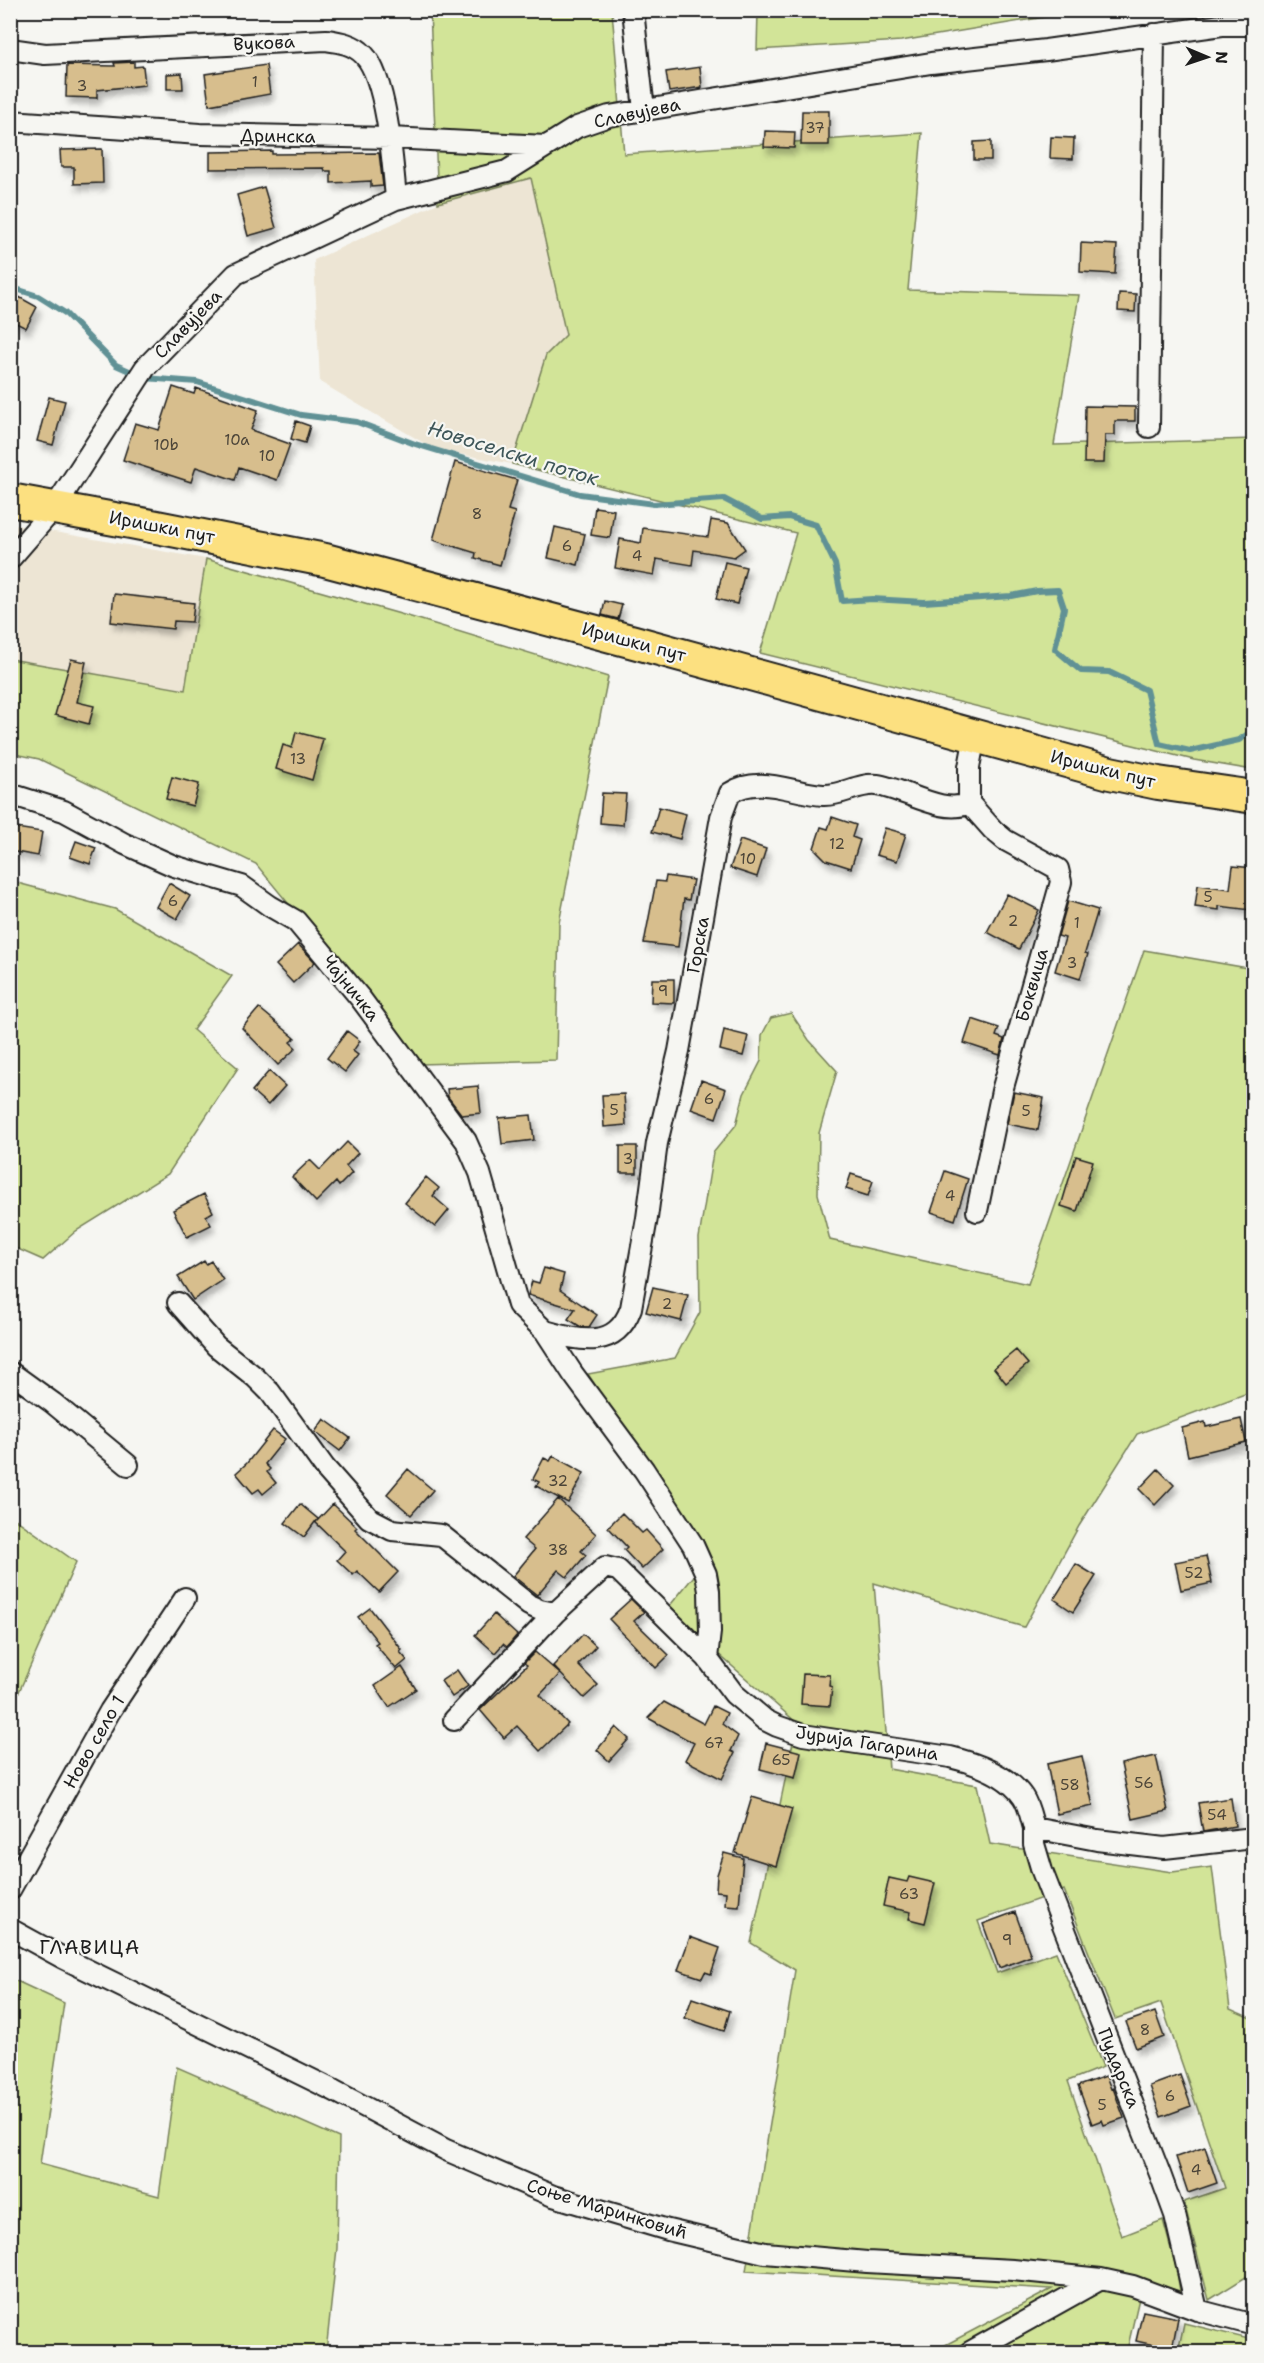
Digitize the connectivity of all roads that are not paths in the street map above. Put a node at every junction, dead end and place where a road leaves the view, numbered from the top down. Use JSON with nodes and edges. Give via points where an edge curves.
{"nodes":[{"id":1,"x":633,"y":10,"type":"edge"},
{"id":2,"x":1222,"y":18,"type":"edge"},
{"id":3,"x":1254,"y":24,"type":"edge"},
{"id":4,"x":1154,"y":34,"type":"junction"},
{"id":5,"x":10,"y":49,"type":"edge"},
{"id":6,"x":644,"y":110,"type":"junction"},
{"id":7,"x":10,"y":121,"type":"edge"},
{"id":8,"x":391,"y":138,"type":"junction"},
{"id":9,"x":546,"y":146,"type":"junction"},
{"id":10,"x":396,"y":199,"type":"junction"},
{"id":11,"x":1149,"y":427,"type":"dead end"},
{"id":12,"x":10,"y":500,"type":"edge"},
{"id":13,"x":55,"y":507,"type":"junction"},
{"id":14,"x":10,"y":559,"type":"edge"},
{"id":15,"x":975,"y":736,"type":"junction"},
{"id":16,"x":10,"y":794,"type":"edge"},
{"id":17,"x":1254,"y":796,"type":"edge"},
{"id":18,"x":969,"y":803,"type":"junction"},
{"id":19,"x":977,"y":1211,"type":"dead end"},
{"id":20,"x":178,"y":1302,"type":"dead end"},
{"id":21,"x":545,"y":1331,"type":"junction"},
{"id":22,"x":10,"y":1372,"type":"edge"},
{"id":23,"x":128,"y":1465,"type":"dead end"},
{"id":24,"x":185,"y":1598,"type":"dead end"},
{"id":25,"x":555,"y":1613,"type":"junction"},
{"id":26,"x":707,"y":1658,"type":"junction"},
{"id":27,"x":454,"y":1720,"type":"dead end"},
{"id":28,"x":1035,"y":1828,"type":"junction"},
{"id":29,"x":1254,"y":1838,"type":"edge"},
{"id":30,"x":10,"y":1890,"type":"edge"},
{"id":31,"x":10,"y":1929,"type":"edge"},
{"id":32,"x":1101,"y":2279,"type":"junction"},
{"id":33,"x":1197,"y":2310,"type":"junction"},
{"id":34,"x":1254,"y":2325,"type":"edge"},
{"id":35,"x":970,"y":2352,"type":"edge"}],
"edges":[{"from":1,"to":6,"type":"street"},
{"from":2,"to":3,"type":"street","name":"Славујева"},
{"from":2,"to":4,"type":"street","name":"Славујева"},
{"from":4,"to":6,"type":"street","name":"Славујева","via":[[931,63]]},
{"from":4,"to":11,"type":"street"},
{"from":5,"to":8,"type":"street","name":"Вукова","via":[[45,54],[326,40],[348,44],[365,55],[377,79]]},
{"from":6,"to":9,"type":"street","name":"Славујева","via":[[577,127]]},
{"from":7,"to":8,"type":"street","name":"Дринска","via":[[200,134]]},
{"from":8,"to":9,"type":"street","name":"Дринска"},
{"from":8,"to":10,"type":"street","name":"Вукова"},
{"from":9,"to":10,"type":"street","name":"Славујева","via":[[507,171]]},
{"from":10,"to":13,"type":"street","name":"Славујева","via":[[236,274],[145,368]]},
{"from":12,"to":13,"type":"main road","name":"Иришки пут"},
{"from":13,"to":14,"type":"street","name":"Славујева"},
{"from":13,"to":15,"type":"main road","name":"Иришки пут","via":[[325,560]]},
{"from":15,"to":17,"type":"main road","name":"Иришки пут","via":[[1110,773]]},
{"from":15,"to":18,"type":"street","via":[[969,767]]},
{"from":16,"to":21,"type":"street","name":"Чајничка","via":[[64,811],[174,866],[242,886],[296,921],[361,999],[466,1141],[480,1173],[518,1305]]},
{"from":18,"to":19,"type":"street","name":"Боквица","via":[[1005,840],[1058,869],[1061,877],[1054,914],[1002,1091]]},
{"from":18,"to":21,"type":"street","name":"Горска","via":[[955,808],[875,785],[824,795],[766,784],[747,785],[730,793],[721,817],[679,1051],[657,1143],[631,1308],[619,1330],[606,1338],[568,1338]]},
{"from":20,"to":25,"type":"street","via":[[216,1346],[270,1392],[325,1468],[369,1518],[392,1530],[441,1535],[529,1605]]},
{"from":21,"to":26,"type":"street","via":[[693,1545],[709,1591]]},
{"from":22,"to":23,"type":"street"},
{"from":24,"to":30,"type":"street","name":"Ново село 1","via":[[110,1712]]},
{"from":25,"to":26,"type":"street","name":"Јурија Гагарина","via":[[600,1569],[610,1567],[629,1580]]},
{"from":25,"to":27,"type":"street"},
{"from":26,"to":28,"type":"street","name":"Јурија Гагарина","via":[[735,1694],[777,1726],[803,1735],[950,1757],[994,1773],[1023,1798]]},
{"from":28,"to":29,"type":"street","via":[[1164,1848]]},
{"from":28,"to":33,"type":"street","name":"Пударска","via":[[1034,1844],[1045,1880],[1175,2216]]},
{"from":31,"to":32,"type":"street","name":"Соње Маринковић","via":[[446,2150],[553,2196],[765,2253]]},
{"from":32,"to":33,"type":"street","name":"Соње Маринковић","via":[[1133,2286]]},
{"from":32,"to":35,"type":"street"},
{"from":33,"to":34,"type":"street","name":"Соње Маринковић"}]}
